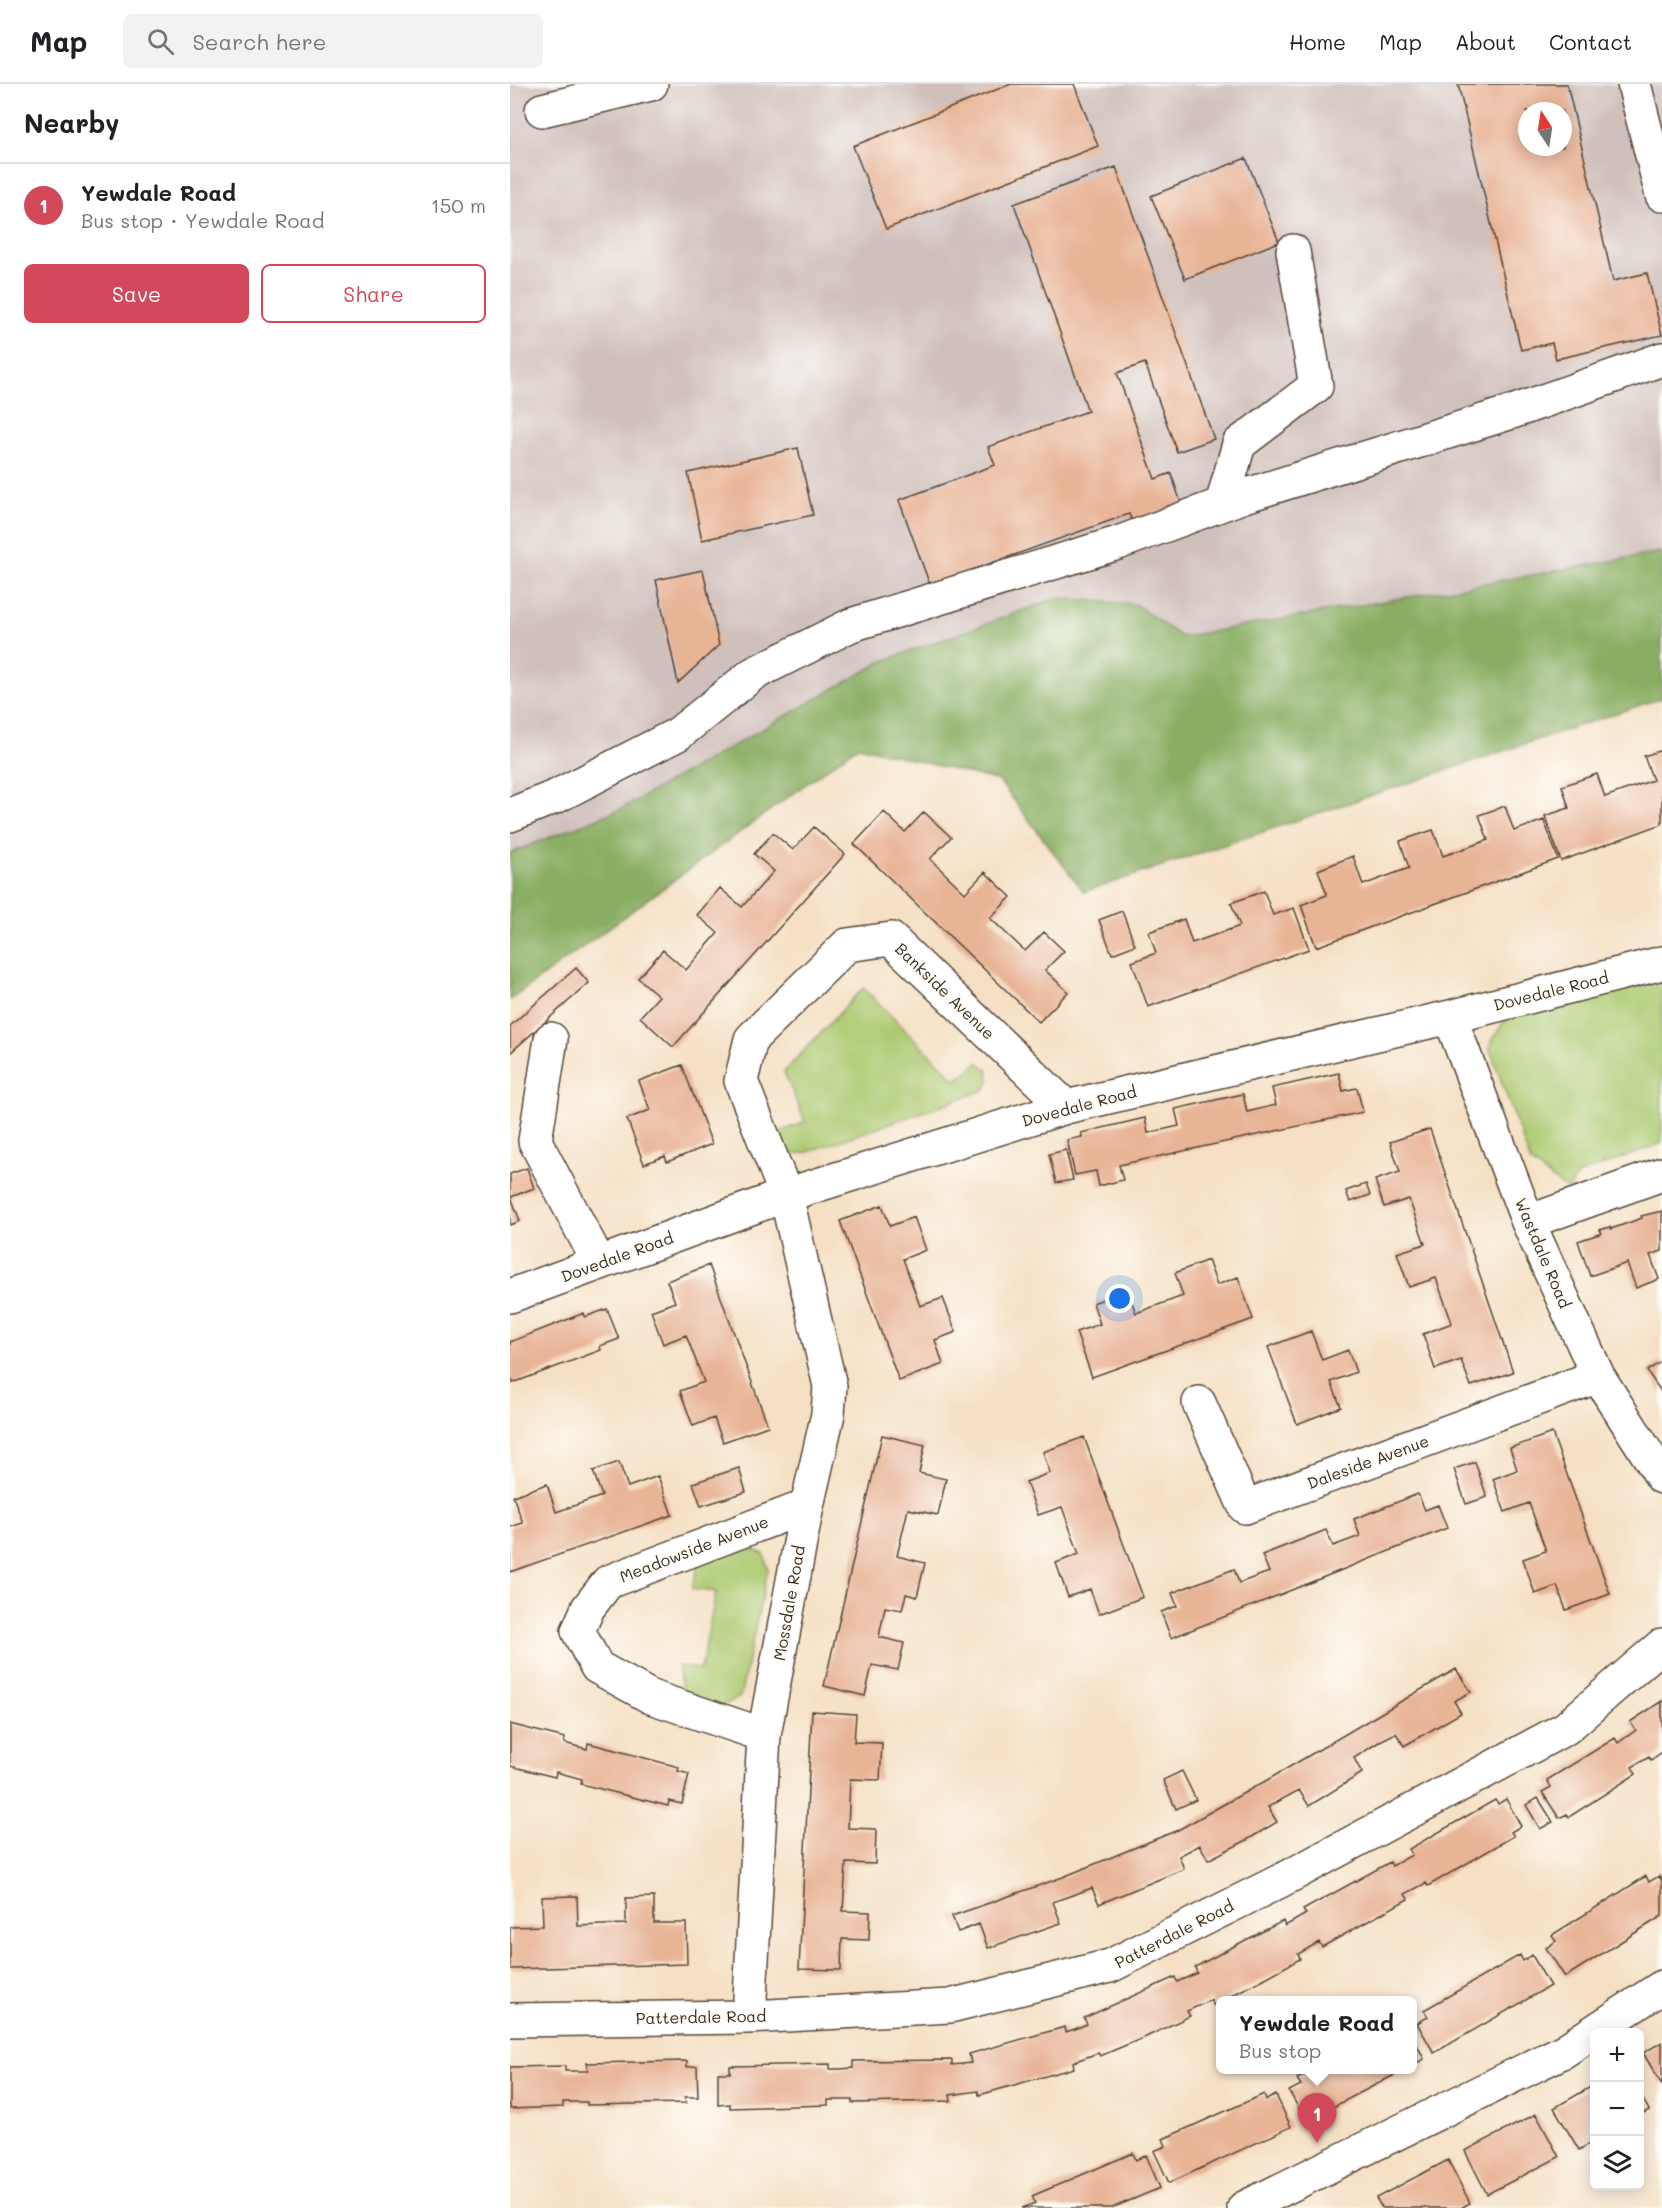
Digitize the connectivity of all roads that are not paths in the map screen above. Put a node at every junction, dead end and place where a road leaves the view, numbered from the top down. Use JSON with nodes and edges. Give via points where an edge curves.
{"nodes":[{"id":1,"x":651,"y":84,"type":"edge"},
{"id":2,"x":1634,"y":84,"type":"edge"},
{"id":3,"x":542,"y":110,"type":"dead end"},
{"id":4,"x":1662,"y":195,"type":"edge"},
{"id":5,"x":1293,"y":250,"type":"dead end"},
{"id":6,"x":1662,"y":359,"type":"edge"},
{"id":7,"x":1222,"y":504,"type":"junction"},
{"id":8,"x":510,"y":815,"type":"edge"},
{"id":9,"x":1662,"y":963,"type":"edge"},
{"id":10,"x":1450,"y":1017,"type":"junction"},
{"id":11,"x":551,"y":1039,"type":"dead end"},
{"id":12,"x":1066,"y":1107,"type":"junction"},
{"id":13,"x":1662,"y":1174,"type":"edge"},
{"id":14,"x":786,"y":1195,"type":"junction"},
{"id":15,"x":1528,"y":1222,"type":"junction"},
{"id":16,"x":599,"y":1263,"type":"junction"},
{"id":17,"x":510,"y":1296,"type":"edge"},
{"id":18,"x":1598,"y":1377,"type":"junction"},
{"id":19,"x":1199,"y":1403,"type":"dead end"},
{"id":20,"x":1662,"y":1477,"type":"edge"},
{"id":21,"x":807,"y":1506,"type":"junction"},
{"id":22,"x":1662,"y":1645,"type":"edge"},
{"id":23,"x":764,"y":1735,"type":"junction"},
{"id":24,"x":1662,"y":1987,"type":"edge"},
{"id":25,"x":749,"y":2018,"type":"junction"},
{"id":26,"x":510,"y":2020,"type":"edge"},
{"id":27,"x":1244,"y":2208,"type":"edge"}],
"edges":[{"from":1,"to":3,"type":"street"},
{"from":2,"to":4,"type":"street"},
{"from":5,"to":7,"type":"street","via":[[1316,386],[1239,444]]},
{"from":6,"to":7,"type":"street","via":[[1515,411]]},
{"from":7,"to":8,"type":"street","via":[[1118,543],[851,625],[753,674],[678,734],[558,796]]},
{"from":9,"to":10,"type":"street","name":"Dovedale Road"},
{"from":10,"to":12,"type":"street","name":"Dovedale Road"},
{"from":10,"to":15,"type":"street","name":"Wastdale Road"},
{"from":11,"to":16,"type":"street","via":[[535,1141]]},
{"from":12,"to":14,"type":"street","name":"Dovedale Road"},
{"from":12,"to":14,"type":"street","name":"Bankside Avenue","via":[[891,939],[847,945],[751,1040],[746,1060],[741,1081]]},
{"from":13,"to":15,"type":"street"},
{"from":14,"to":16,"type":"street","name":"Dovedale Road"},
{"from":14,"to":21,"type":"street","name":"Mossdale Road","via":[[830,1386],[828,1413]]},
{"from":15,"to":18,"type":"street","name":"Wastdale Road"},
{"from":16,"to":17,"type":"street","name":"Dovedale Road"},
{"from":18,"to":19,"type":"street","name":"Daleside Avenue","via":[[1245,1507]]},
{"from":18,"to":20,"type":"street","name":"Wastdale Road"},
{"from":21,"to":23,"type":"street","name":"Mossdale Road"},
{"from":21,"to":23,"type":"street","name":"Meadowside Avenue","via":[[608,1582],[588,1608],[578,1631],[597,1667],[651,1697]]},
{"from":22,"to":25,"type":"street","name":"Patterdale Road","via":[[1566,1728],[1290,1876],[1110,1966],[950,2006]]},
{"from":23,"to":25,"type":"street","name":"Mossdale Road"},
{"from":24,"to":27,"type":"street","via":[[1564,2051]]},
{"from":25,"to":26,"type":"street","name":"Patterdale Road"}]}
